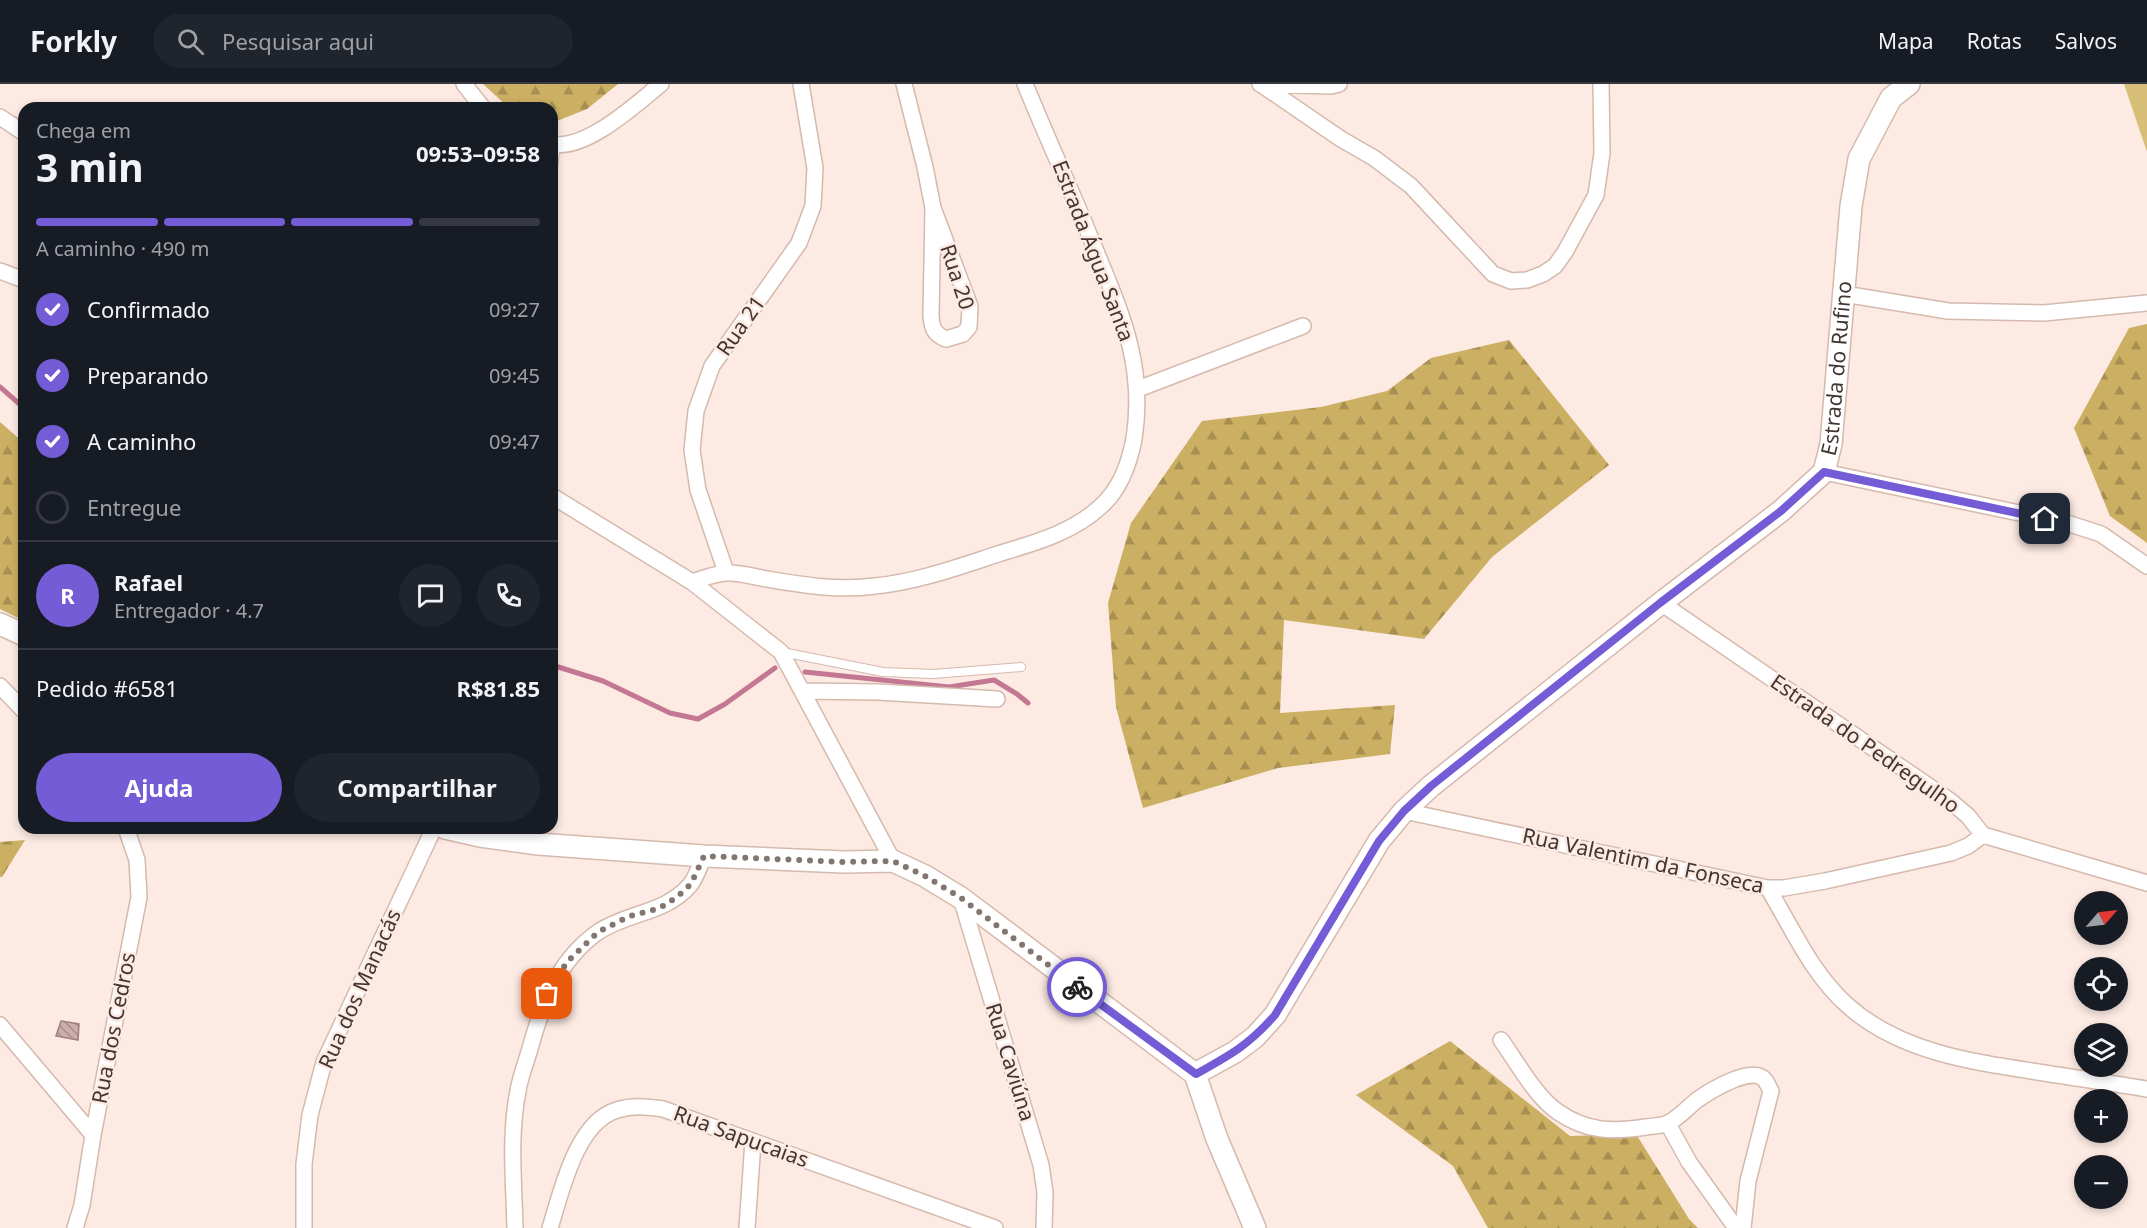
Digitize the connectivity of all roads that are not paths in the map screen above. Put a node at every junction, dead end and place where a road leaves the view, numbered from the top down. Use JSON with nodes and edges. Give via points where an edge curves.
{"nodes":[{"id":1,"x":464,"y":84,"type":"edge"},
{"id":2,"x":661,"y":84,"type":"edge"},
{"id":3,"x":801,"y":84,"type":"edge"},
{"id":4,"x":904,"y":84,"type":"edge"},
{"id":5,"x":1026,"y":84,"type":"edge"},
{"id":6,"x":1339,"y":84,"type":"edge"},
{"id":7,"x":1601,"y":84,"type":"edge"},
{"id":8,"x":1909,"y":84,"type":"edge"},
{"id":9,"x":1261,"y":85,"type":"edge"},
{"id":10,"x":1890,"y":91,"type":"edge"},
{"id":11,"x":478,"y":102,"type":"edge"},
{"id":12,"x":0,"y":117,"type":"edge"},
{"id":13,"x":18,"y":129,"type":"edge"},
{"id":14,"x":558,"y":144,"type":"edge"},
{"id":15,"x":933,"y":208,"type":"junction"},
{"id":16,"x":0,"y":271,"type":"edge"},
{"id":17,"x":18,"y":278,"type":"edge"},
{"id":18,"x":1844,"y":294,"type":"junction"},
{"id":19,"x":2147,"y":303,"type":"edge"},
{"id":20,"x":1303,"y":326,"type":"dead end"},
{"id":21,"x":1138,"y":388,"type":"junction"},
{"id":22,"x":1824,"y":472,"type":"junction"},
{"id":23,"x":558,"y":504,"type":"edge"},
{"id":24,"x":2147,"y":566,"type":"edge"},
{"id":25,"x":726,"y":572,"type":"junction"},
{"id":26,"x":692,"y":582,"type":"junction"},
{"id":27,"x":1660,"y":603,"type":"junction"},
{"id":28,"x":0,"y":624,"type":"edge"},
{"id":29,"x":18,"y":632,"type":"edge"},
{"id":30,"x":781,"y":652,"type":"junction"},
{"id":31,"x":1021,"y":667,"type":"dead end"},
{"id":32,"x":0,"y":686,"type":"edge"},
{"id":33,"x":802,"y":691,"type":"junction"},
{"id":34,"x":997,"y":699,"type":"dead end"},
{"id":35,"x":18,"y":705,"type":"edge"},
{"id":36,"x":1404,"y":811,"type":"junction"},
{"id":37,"x":128,"y":834,"type":"edge"},
{"id":38,"x":431,"y":834,"type":"edge"},
{"id":39,"x":471,"y":834,"type":"edge"},
{"id":40,"x":1983,"y":835,"type":"junction"},
{"id":41,"x":704,"y":856,"type":"junction"},
{"id":42,"x":893,"y":861,"type":"junction"},
{"id":43,"x":2147,"y":883,"type":"edge"},
{"id":44,"x":1768,"y":888,"type":"junction"},
{"id":45,"x":961,"y":898,"type":"junction"},
{"id":46,"x":0,"y":1025,"type":"edge"},
{"id":47,"x":1501,"y":1040,"type":"dead end"},
{"id":48,"x":1196,"y":1074,"type":"junction"},
{"id":49,"x":2147,"y":1089,"type":"edge"},
{"id":50,"x":1668,"y":1124,"type":"junction"},
{"id":51,"x":93,"y":1135,"type":"junction"},
{"id":52,"x":753,"y":1141,"type":"junction"},
{"id":53,"x":75,"y":1228,"type":"edge"},
{"id":54,"x":304,"y":1228,"type":"edge"},
{"id":55,"x":515,"y":1228,"type":"edge"},
{"id":56,"x":550,"y":1228,"type":"edge"},
{"id":57,"x":747,"y":1228,"type":"edge"},
{"id":58,"x":995,"y":1228,"type":"edge"},
{"id":59,"x":1044,"y":1228,"type":"edge"},
{"id":60,"x":1255,"y":1228,"type":"edge"},
{"id":61,"x":1736,"y":1228,"type":"edge"},
{"id":62,"x":1743,"y":1228,"type":"edge"}],
"edges":[{"from":1,"to":11,"type":"street"},
{"from":2,"to":14,"type":"street","via":[[597,132],[576,142]]},
{"from":3,"to":25,"type":"street","name":"Rua 21","via":[[815,168],[813,206],[799,243],[712,366],[696,411],[692,450],[698,490]]},
{"from":4,"to":15,"type":"street","name":"Rua 20"},
{"from":5,"to":21,"type":"street","name":"Estrada Água Santa","via":[[1125,323]]},
{"from":6,"to":9,"type":"street"},
{"from":7,"to":9,"type":"street","via":[[1602,153],[1596,195],[1555,266],[1527,280],[1511,281],[1493,274],[1411,186]]},
{"from":8,"to":10,"type":"street","name":"Estrada do Rufino"},
{"from":10,"to":18,"type":"street","name":"Estrada do Rufino","via":[[1859,159]]},
{"from":12,"to":13,"type":"street"},
{"from":15,"to":15,"type":"street","name":"Rua 20","via":[[932,328],[946,339],[963,334],[969,327],[970,306]]},
{"from":16,"to":17,"type":"street"},
{"from":18,"to":19,"type":"street","via":[[1948,311],[2044,313]]},
{"from":18,"to":22,"type":"street","name":"Estrada do Rufino","via":[[1832,444]]},
{"from":20,"to":21,"type":"street"},
{"from":21,"to":25,"type":"street","name":"Estrada Água Santa","via":[[1131,457],[1122,480],[1101,507],[1046,539],[939,573],[877,586],[842,589]]},
{"from":22,"to":24,"type":"street","via":[[2067,523],[2102,534]]},
{"from":22,"to":27,"type":"street","name":"Estrada do Rufino","via":[[1781,511]]},
{"from":23,"to":26,"type":"street"},
{"from":25,"to":26,"type":"street","name":"Estrada Água Santa"},
{"from":26,"to":30,"type":"street"},
{"from":27,"to":36,"type":"street","name":"Estrada do Rufino"},
{"from":27,"to":40,"type":"street","name":"Estrada do Pedregulho","via":[[1949,800]]},
{"from":28,"to":29,"type":"street"},
{"from":30,"to":31,"type":"lane","via":[[883,672],[933,675]]},
{"from":30,"to":33,"type":"street"},
{"from":32,"to":35,"type":"street"},
{"from":33,"to":34,"type":"street"},
{"from":33,"to":42,"type":"street"},
{"from":36,"to":44,"type":"street","name":"Rua Valentim da Fonseca"},
{"from":36,"to":48,"type":"street","name":"Estrada do Rufino","via":[[1379,841],[1275,1015],[1235,1052]]},
{"from":37,"to":51,"type":"street","name":"Rua dos Cedros","via":[[136,860],[139,897]]},
{"from":38,"to":54,"type":"street","name":"Rua dos Manacás","via":[[324,1062],[309,1115]]},
{"from":39,"to":41,"type":"street","via":[[538,844]]},
{"from":40,"to":43,"type":"street"},
{"from":40,"to":44,"type":"street","name":"Rua Valentim da Fonseca","via":[[1951,853],[1825,881]]},
{"from":41,"to":42,"type":"street"},
{"from":41,"to":55,"type":"street","via":[[691,884],[677,897],[660,908],[630,916],[598,932],[567,962],[547,994],[518,1092],[513,1143]]},
{"from":42,"to":45,"type":"street"},
{"from":44,"to":49,"type":"street","via":[[1818,972],[1847,1005],[1886,1033],[1930,1051],[1988,1064]]},
{"from":45,"to":48,"type":"street"},
{"from":45,"to":59,"type":"street","name":"Rua Caviúna","via":[[1041,1165]]},
{"from":46,"to":51,"type":"street"},
{"from":47,"to":50,"type":"street","via":[[1541,1096],[1578,1124],[1617,1131]]},
{"from":48,"to":60,"type":"street","via":[[1217,1139]]},
{"from":50,"to":61,"type":"street","via":[[1689,1162]]},
{"from":50,"to":62,"type":"street","via":[[1698,1099],[1726,1083],[1743,1076],[1763,1079],[1771,1091],[1748,1181]]},
{"from":51,"to":53,"type":"street","name":"Rua dos Cedros"},
{"from":52,"to":56,"type":"street","name":"Rua Sapucaias","via":[[663,1109],[638,1106],[615,1110],[597,1122],[583,1140]]},
{"from":52,"to":57,"type":"street"},
{"from":52,"to":58,"type":"street","name":"Rua Sapucaias"}]}
